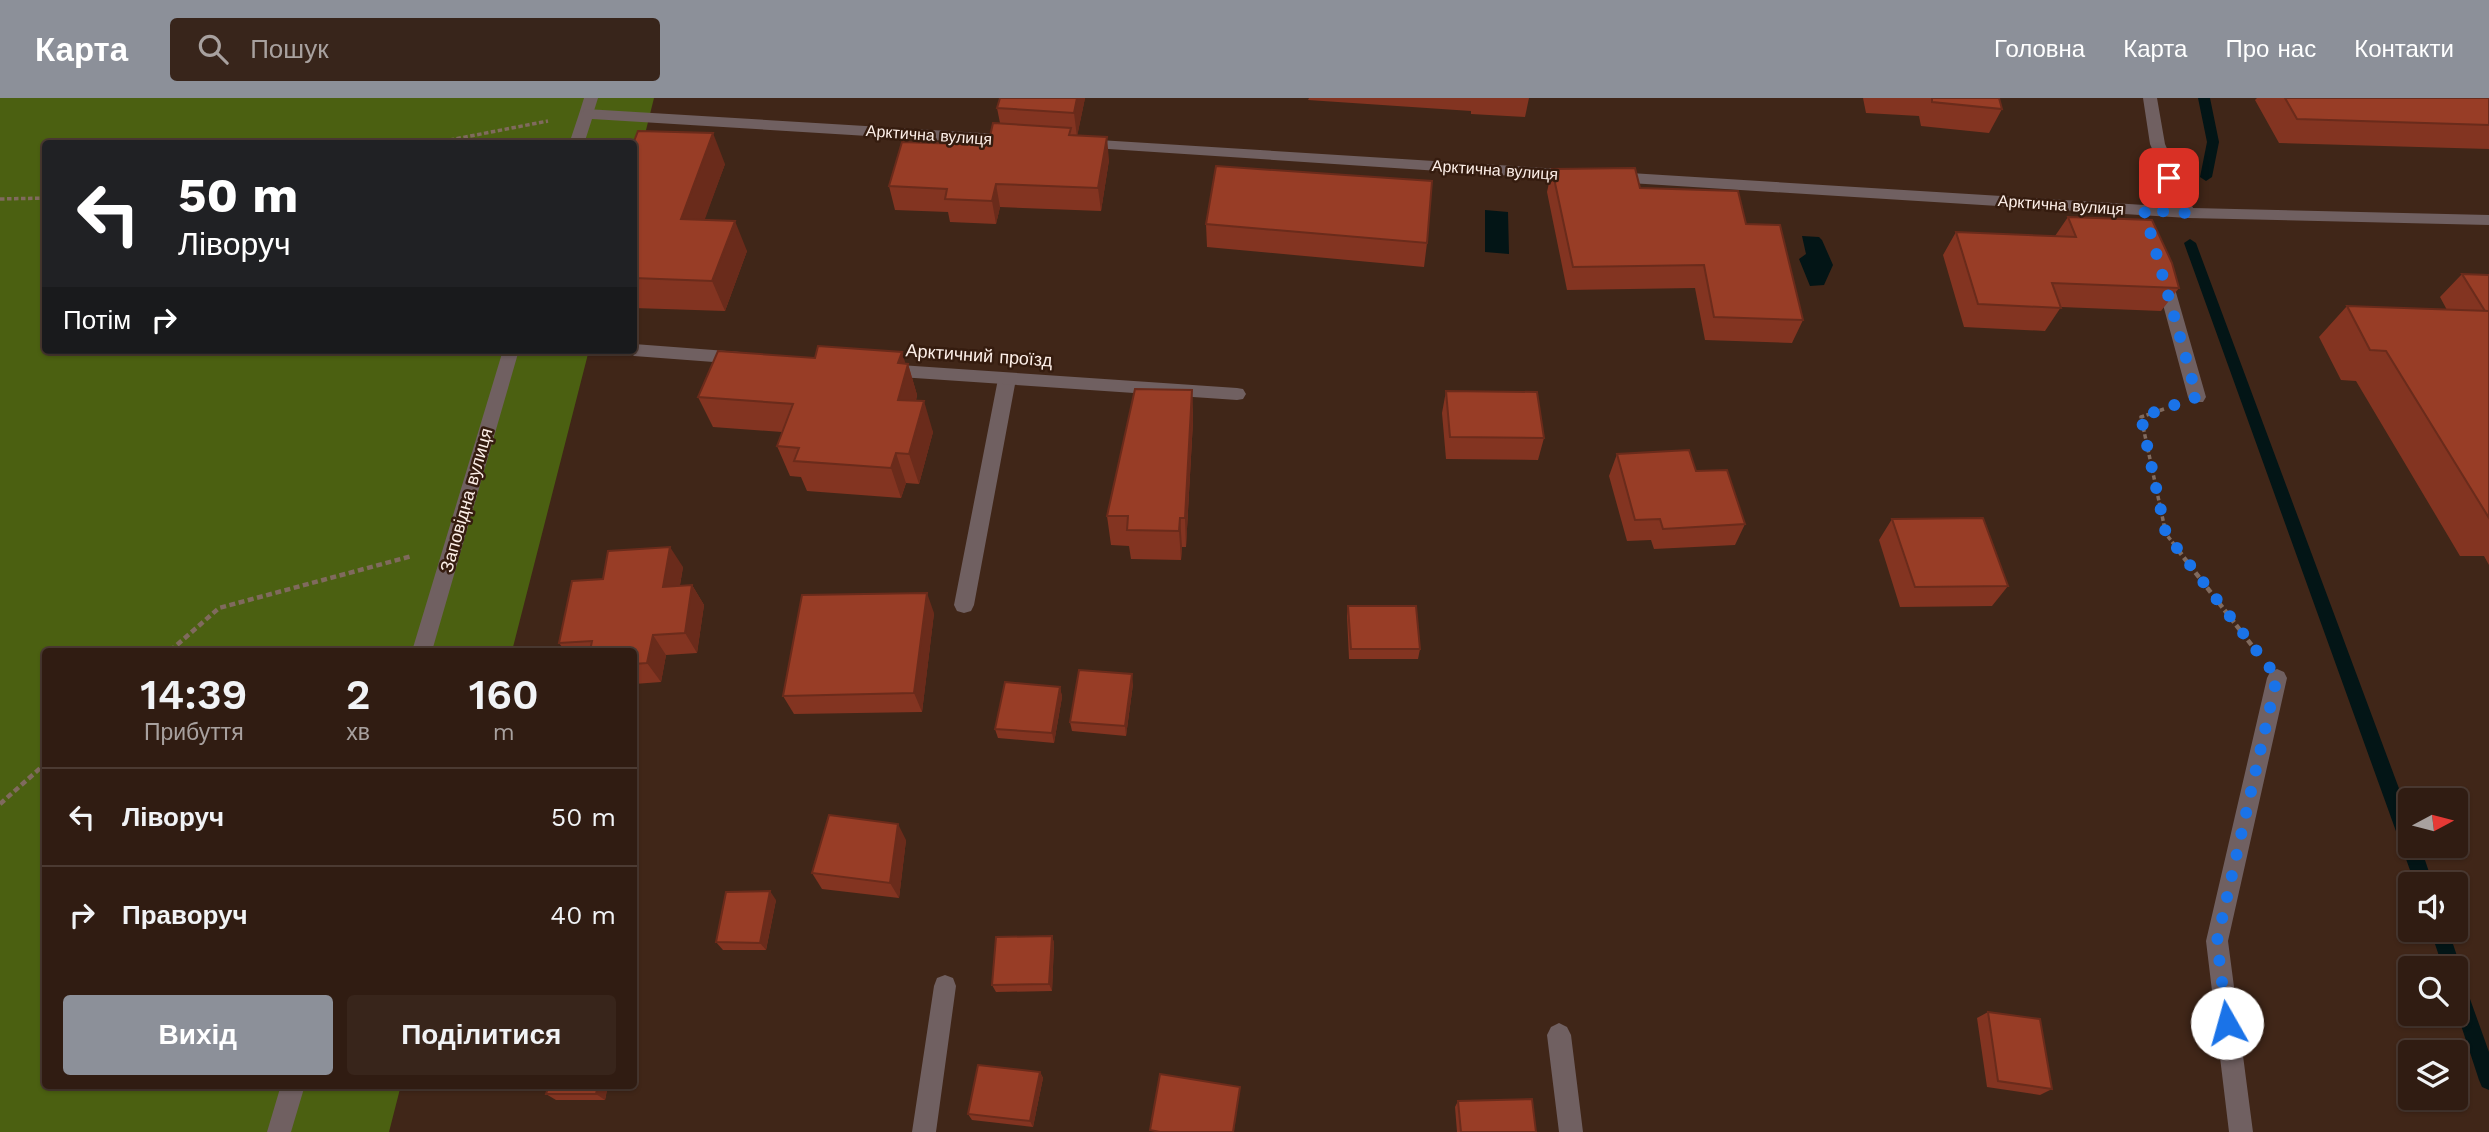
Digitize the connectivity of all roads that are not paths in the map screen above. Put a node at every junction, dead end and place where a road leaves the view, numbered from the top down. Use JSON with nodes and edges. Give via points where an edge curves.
{"nodes":[{"id":1,"x":591,"y":98,"type":"edge"},
{"id":2,"x":2150,"y":98,"type":"edge"},
{"id":3,"x":586,"y":114,"type":"junction"},
{"id":4,"x":577,"y":140,"type":"edge"},
{"id":5,"x":1031,"y":141,"type":"edge"},
{"id":6,"x":1073,"y":144,"type":"edge"},
{"id":7,"x":2188,"y":213,"type":"junction"},
{"id":8,"x":2489,"y":220,"type":"edge"},
{"id":9,"x":2159,"y":263,"type":"edge"},
{"id":10,"x":637,"y":350,"type":"edge"},
{"id":11,"x":510,"y":354,"type":"edge"},
{"id":12,"x":758,"y":359,"type":"edge"},
{"id":13,"x":869,"y":368,"type":"edge"},
{"id":14,"x":1007,"y":379,"type":"junction"},
{"id":15,"x":1237,"y":394,"type":"dead end"},
{"id":16,"x":2197,"y":397,"type":"road end"},
{"id":17,"x":964,"y":605,"type":"dead end"},
{"id":18,"x":423,"y":648,"type":"edge"},
{"id":19,"x":2277,"y":677,"type":"road end"},
{"id":20,"x":945,"y":986,"type":"dead end"},
{"id":21,"x":1559,"y":1035,"type":"dead end"},
{"id":22,"x":292,"y":1089,"type":"edge"},
{"id":23,"x":279,"y":1132,"type":"edge"},
{"id":24,"x":924,"y":1132,"type":"edge"},
{"id":25,"x":1571,"y":1132,"type":"edge"},
{"id":26,"x":2241,"y":1132,"type":"edge"}],
"edges":[{"from":1,"to":3,"type":"street"},
{"from":2,"to":7,"type":"street","via":[[2160,161]]},
{"from":3,"to":4,"type":"street"},
{"from":3,"to":5,"type":"street","name":"Арктична вулиця"},
{"from":6,"to":7,"type":"street","name":"Арктична вулиця","via":[[1595,176],[2146,217]]},
{"from":7,"to":8,"type":"street","name":"Арктична вулиця"},
{"from":9,"to":16,"type":"street"},
{"from":10,"to":12,"type":"street"},
{"from":11,"to":18,"type":"street","name":"Заповідна вулиця"},
{"from":13,"to":14,"type":"street","name":"Арктичний проїзд"},
{"from":14,"to":15,"type":"street","name":"Арктичний проїзд"},
{"from":14,"to":17,"type":"street"},
{"from":19,"to":26,"type":"street","via":[[2217,941]]},
{"from":20,"to":24,"type":"street"},
{"from":21,"to":25,"type":"street"},
{"from":22,"to":23,"type":"street"}]}
